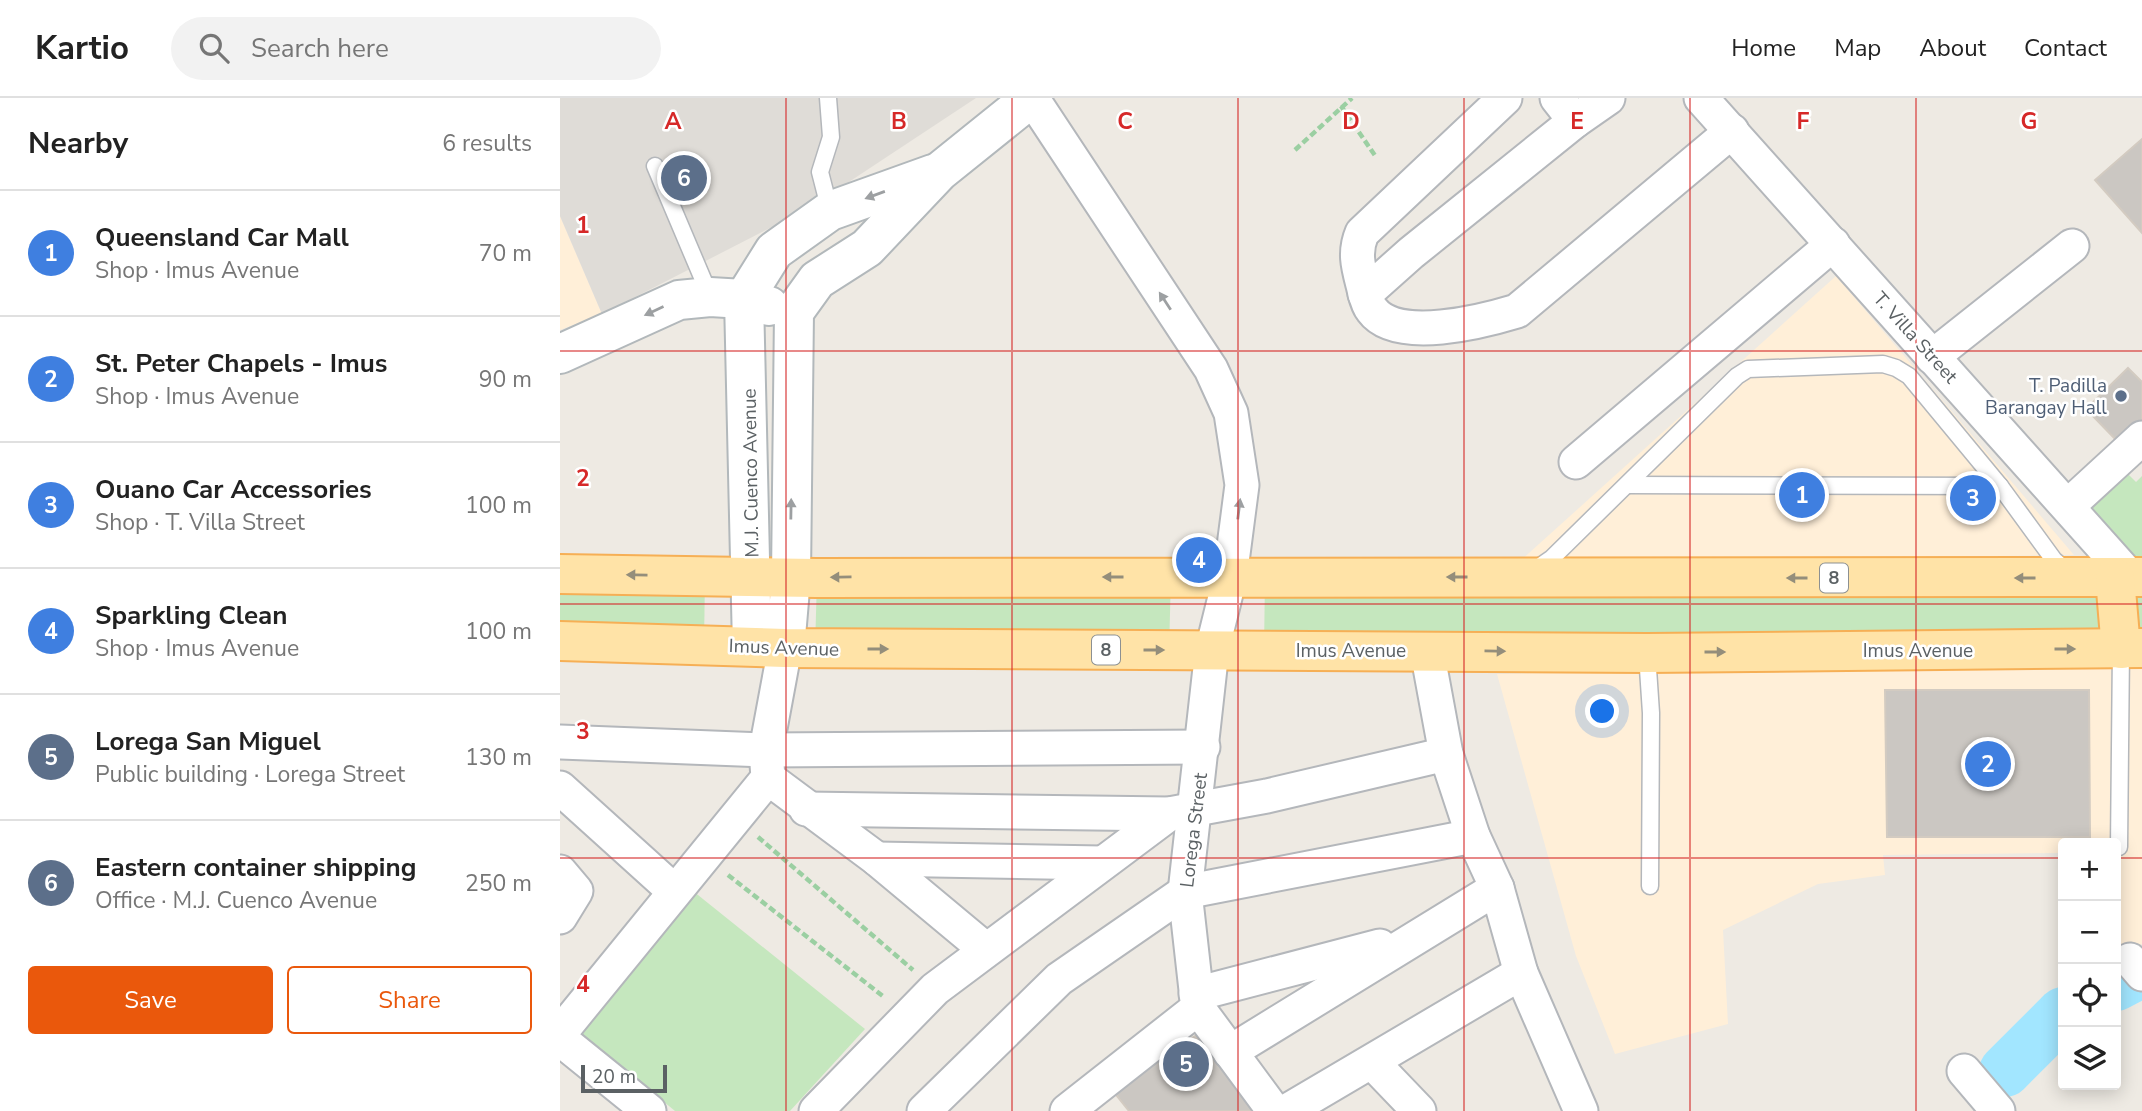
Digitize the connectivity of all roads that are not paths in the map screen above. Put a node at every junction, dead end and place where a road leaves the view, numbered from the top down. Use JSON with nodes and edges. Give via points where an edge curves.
{"nodes":[{"id":1,"x":828,"y":98,"type":"edge"},
{"id":2,"x":1032,"y":98,"type":"edge"},
{"id":3,"x":1505,"y":98,"type":"edge"},
{"id":4,"x":1608,"y":98,"type":"edge"},
{"id":5,"x":1701,"y":98,"type":"edge"},
{"id":6,"x":1566,"y":110,"type":"edge"},
{"id":7,"x":1732,"y":131,"type":"junction"},
{"id":8,"x":655,"y":166,"type":"dead end"},
{"id":9,"x":939,"y":172,"type":"junction"},
{"id":10,"x":830,"y":211,"type":"junction"},
{"id":11,"x":1833,"y":244,"type":"junction"},
{"id":12,"x":2072,"y":246,"type":"dead end"},
{"id":13,"x":1365,"y":294,"type":"junction"},
{"id":14,"x":727,"y":298,"type":"junction"},
{"id":15,"x":794,"y":312,"type":"junction"},
{"id":16,"x":561,"y":349,"type":"edge"},
{"id":17,"x":1932,"y":357,"type":"junction"},
{"id":18,"x":2142,"y":438,"type":"edge"},
{"id":19,"x":1576,"y":463,"type":"dead end"},
{"id":20,"x":1626,"y":485,"type":"junction"},
{"id":21,"x":2000,"y":486,"type":"junction"},
{"id":22,"x":2068,"y":506,"type":"junction"},
{"id":23,"x":560,"y":575,"type":"edge"},
{"id":24,"x":752,"y":577,"type":"junction"},
{"id":25,"x":791,"y":577,"type":"junction"},
{"id":26,"x":1230,"y":577,"type":"junction"},
{"id":27,"x":1526,"y":577,"type":"junction"},
{"id":28,"x":2129,"y":577,"type":"edge"},
{"id":29,"x":2075,"y":579,"type":"junction"},
{"id":30,"x":560,"y":642,"type":"edge"},
{"id":31,"x":768,"y":647,"type":"junction"},
{"id":32,"x":2131,"y":648,"type":"edge"},
{"id":33,"x":1212,"y":650,"type":"junction"},
{"id":34,"x":1427,"y":651,"type":"junction"},
{"id":35,"x":1647,"y":653,"type":"junction"},
{"id":36,"x":560,"y":742,"type":"edge"},
{"id":37,"x":1203,"y":747,"type":"junction"},
{"id":38,"x":1446,"y":754,"type":"junction"},
{"id":39,"x":767,"y":764,"type":"junction"},
{"id":40,"x":560,"y":788,"type":"edge"},
{"id":41,"x":806,"y":809,"type":"junction"},
{"id":42,"x":1182,"y":811,"type":"junction"},
{"id":43,"x":1473,"y":836,"type":"junction"},
{"id":44,"x":2120,"y":838,"type":"edge"},
{"id":45,"x":877,"y":859,"type":"junction"},
{"id":46,"x":1102,"y":863,"type":"junction"},
{"id":47,"x":560,"y":872,"type":"edge"},
{"id":48,"x":1650,"y":886,"type":"dead end"},
{"id":49,"x":1497,"y":888,"type":"junction"},
{"id":50,"x":674,"y":891,"type":"junction"},
{"id":51,"x":1185,"y":892,"type":"junction"},
{"id":52,"x":560,"y":917,"type":"edge"},
{"id":53,"x":1413,"y":937,"type":"junction"},
{"id":54,"x":985,"y":949,"type":"junction"},
{"id":55,"x":1521,"y":973,"type":"junction"},
{"id":56,"x":1197,"y":1001,"type":"junction"},
{"id":57,"x":560,"y":1033,"type":"edge"},
{"id":58,"x":560,"y":1039,"type":"edge"},
{"id":59,"x":1230,"y":1052,"type":"junction"},
{"id":60,"x":1373,"y":1063,"type":"junction"},
{"id":61,"x":1964,"y":1072,"type":"dead end"},
{"id":62,"x":649,"y":1111,"type":"edge"},
{"id":63,"x":816,"y":1111,"type":"edge"},
{"id":64,"x":924,"y":1111,"type":"edge"},
{"id":65,"x":1068,"y":1111,"type":"edge"},
{"id":66,"x":1274,"y":1111,"type":"edge"},
{"id":67,"x":1287,"y":1111,"type":"edge"},
{"id":68,"x":1419,"y":1111,"type":"edge"},
{"id":69,"x":1581,"y":1111,"type":"edge"},
{"id":70,"x":1998,"y":1111,"type":"edge"}],
"edges":[{"from":1,"to":10,"type":"lane","via":[[831,137],[820,172]]},
{"from":2,"to":9,"type":"main road"},
{"from":26,"to":2,"type":"street","name":"Lorega Street","one_way":true,"via":[[1242,485],[1231,413],[1211,369]]},
{"from":3,"to":13,"type":"street","via":[[1362,233],[1356,247]]},
{"from":4,"to":6,"type":"street"},
{"from":5,"to":7,"type":"street","name":"T. Villa Street"},
{"from":6,"to":13,"type":"street"},
{"from":7,"to":11,"type":"street","name":"T. Villa Street"},
{"from":7,"to":13,"type":"street","via":[[1517,311],[1445,327],[1400,325],[1372,311]]},
{"from":8,"to":14,"type":"lane"},
{"from":9,"to":10,"type":"main road","one_way":true},
{"from":9,"to":15,"type":"main road","via":[[867,248],[817,281]]},
{"from":10,"to":14,"type":"main road","via":[[774,251]]},
{"from":11,"to":17,"type":"street","name":"T. Villa Street"},
{"from":11,"to":19,"type":"street"},
{"from":12,"to":17,"type":"street"},
{"from":14,"to":15,"type":"main road"},
{"from":14,"to":16,"type":"main road","one_way":true,"via":[[679,300]]},
{"from":14,"to":24,"type":"main road","name":"M.J. Cuenco Avenue"},
{"from":25,"to":15,"type":"main road","name":"M.J. Cuenco Avenue","one_way":true},
{"from":17,"to":22,"type":"street","name":"T. Villa Street"},
{"from":18,"to":22,"type":"street"},
{"from":20,"to":21,"type":"lane"},
{"from":20,"to":21,"type":"lane","via":[[1748,369],[1882,364],[1909,376]]},
{"from":20,"to":27,"type":"lane","via":[[1552,558]]},
{"from":21,"to":29,"type":"lane","via":[[2054,560]]},
{"from":22,"to":28,"type":"street","name":"T. Villa Street"},
{"from":24,"to":23,"type":"main road","number":"8","one_way":true},
{"from":24,"to":25,"type":"main road","number":"8"},
{"from":24,"to":31,"type":"main road","name":"M.J. Cuenco Avenue"},
{"from":26,"to":25,"type":"main road","number":"8","one_way":true},
{"from":25,"to":31,"type":"main road","name":"M.J. Cuenco Avenue"},
{"from":27,"to":26,"type":"main road","number":"8","one_way":true},
{"from":26,"to":33,"type":"street","name":"Lorega Street"},
{"from":29,"to":27,"type":"main road","number":"8","one_way":true},
{"from":28,"to":29,"type":"main road","number":"8"},
{"from":28,"to":32,"type":"main road"},
{"from":30,"to":31,"type":"main road","name":"Imus Avenue","number":"8"},
{"from":31,"to":33,"type":"main road","name":"Imus Avenue","number":"8","one_way":true},
{"from":31,"to":39,"type":"street","via":[[775,696]]},
{"from":35,"to":32,"type":"main road","name":"Imus Avenue","number":"8","one_way":true},
{"from":32,"to":44,"type":"lane"},
{"from":33,"to":34,"type":"main road","name":"Imus Avenue","number":"8"},
{"from":33,"to":37,"type":"street","name":"Lorega Street"},
{"from":34,"to":35,"type":"main road","name":"Imus Avenue","number":"8","one_way":true},
{"from":34,"to":38,"type":"street"},
{"from":35,"to":48,"type":"lane"},
{"from":36,"to":39,"type":"street"},
{"from":37,"to":39,"type":"street"},
{"from":37,"to":42,"type":"street","name":"Lorega Street"},
{"from":38,"to":42,"type":"street"},
{"from":38,"to":43,"type":"street"},
{"from":39,"to":41,"type":"street"},
{"from":39,"to":50,"type":"street","via":[[736,818]]},
{"from":40,"to":50,"type":"street"},
{"from":41,"to":42,"type":"street"},
{"from":41,"to":45,"type":"street"},
{"from":42,"to":46,"type":"street"},
{"from":42,"to":51,"type":"street","name":"Lorega Street"},
{"from":43,"to":49,"type":"street"},
{"from":43,"to":51,"type":"street"},
{"from":45,"to":46,"type":"street"},
{"from":45,"to":54,"type":"street"},
{"from":46,"to":54,"type":"street"},
{"from":47,"to":52,"type":"street","via":[[576,891]]},
{"from":49,"to":53,"type":"street"},
{"from":49,"to":55,"type":"street"},
{"from":50,"to":57,"type":"street"},
{"from":51,"to":56,"type":"street","name":"Lorega Street"},
{"from":51,"to":64,"type":"street","via":[[1059,979]]},
{"from":53,"to":56,"type":"street"},
{"from":53,"to":59,"type":"street"},
{"from":54,"to":63,"type":"street","via":[[935,989]]},
{"from":55,"to":60,"type":"street"},
{"from":55,"to":69,"type":"street"},
{"from":56,"to":59,"type":"street","name":"Lorega Street"},
{"from":56,"to":65,"type":"street"},
{"from":58,"to":62,"type":"street"},
{"from":59,"to":66,"type":"street","name":"Lorega Street"},
{"from":60,"to":67,"type":"street"},
{"from":60,"to":68,"type":"street"},
{"from":61,"to":70,"type":"street"}]}
